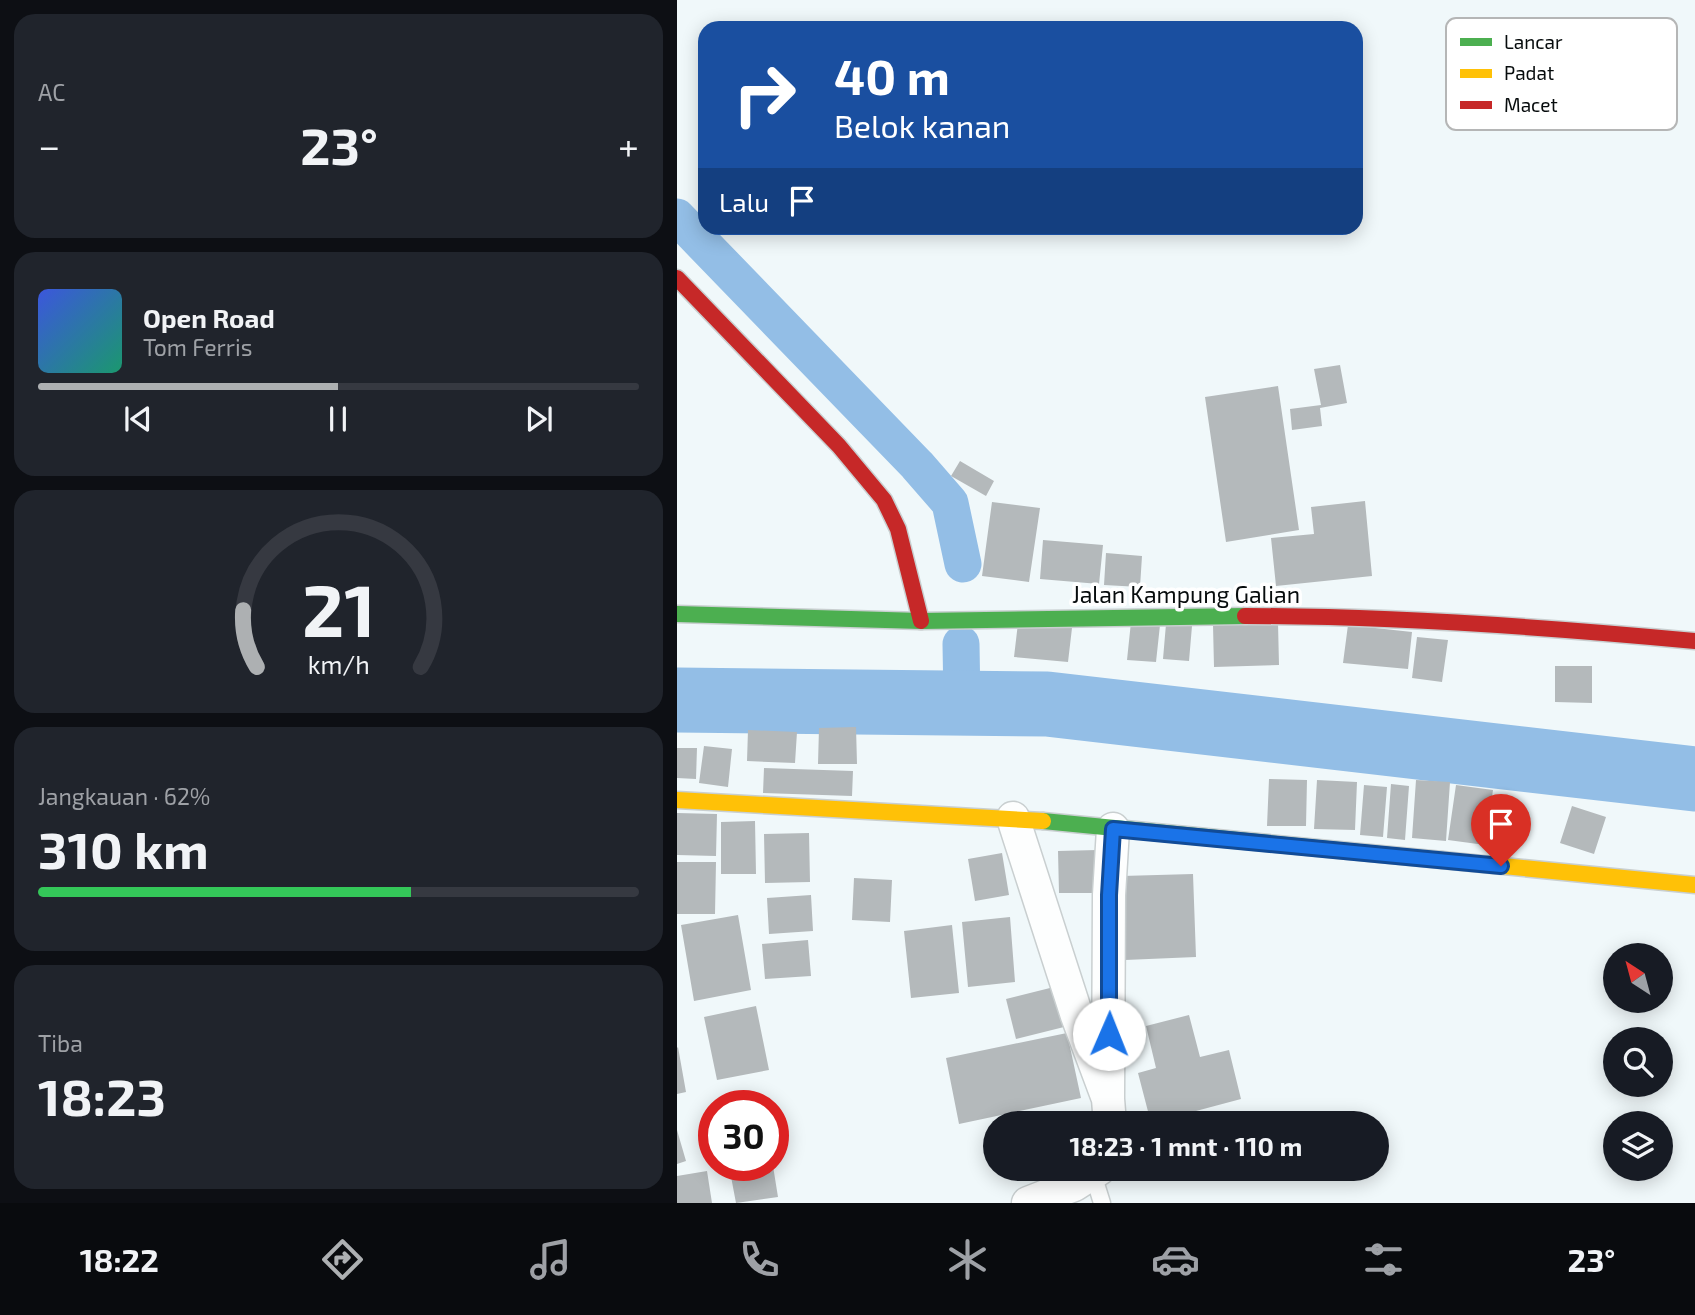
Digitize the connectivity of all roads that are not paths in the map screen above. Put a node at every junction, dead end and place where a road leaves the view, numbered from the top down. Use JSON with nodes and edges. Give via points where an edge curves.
{"nodes":[{"id":1,"x":677,"y":278,"type":"edge"},
{"id":2,"x":677,"y":614,"type":"edge"},
{"id":3,"x":921,"y":621,"type":"junction"},
{"id":4,"x":1695,"y":641,"type":"edge"},
{"id":5,"x":677,"y":800,"type":"edge"},
{"id":6,"x":1013,"y":818,"type":"junction"},
{"id":7,"x":1113,"y":829,"type":"junction"},
{"id":8,"x":1695,"y":885,"type":"edge"},
{"id":9,"x":1109,"y":1111,"type":"edge"},
{"id":10,"x":1098,"y":1182,"type":"edge"},
{"id":11,"x":1028,"y":1203,"type":"edge"}],
"edges":[{"from":1,"to":3,"type":"street","via":[[839,446],[883,500],[897,529]]},
{"from":2,"to":3,"type":"street","name":"Jalan Kampung Galian"},
{"from":3,"to":4,"type":"street","name":"Jalan Kampung Galian","via":[[1314,616]]},
{"from":5,"to":6,"type":"street"},
{"from":6,"to":7,"type":"street"},
{"from":6,"to":9,"type":"street"},
{"from":7,"to":8,"type":"street"},
{"from":7,"to":9,"type":"street"},
{"from":10,"to":11,"type":"street","via":[[1074,1185]]}]}
